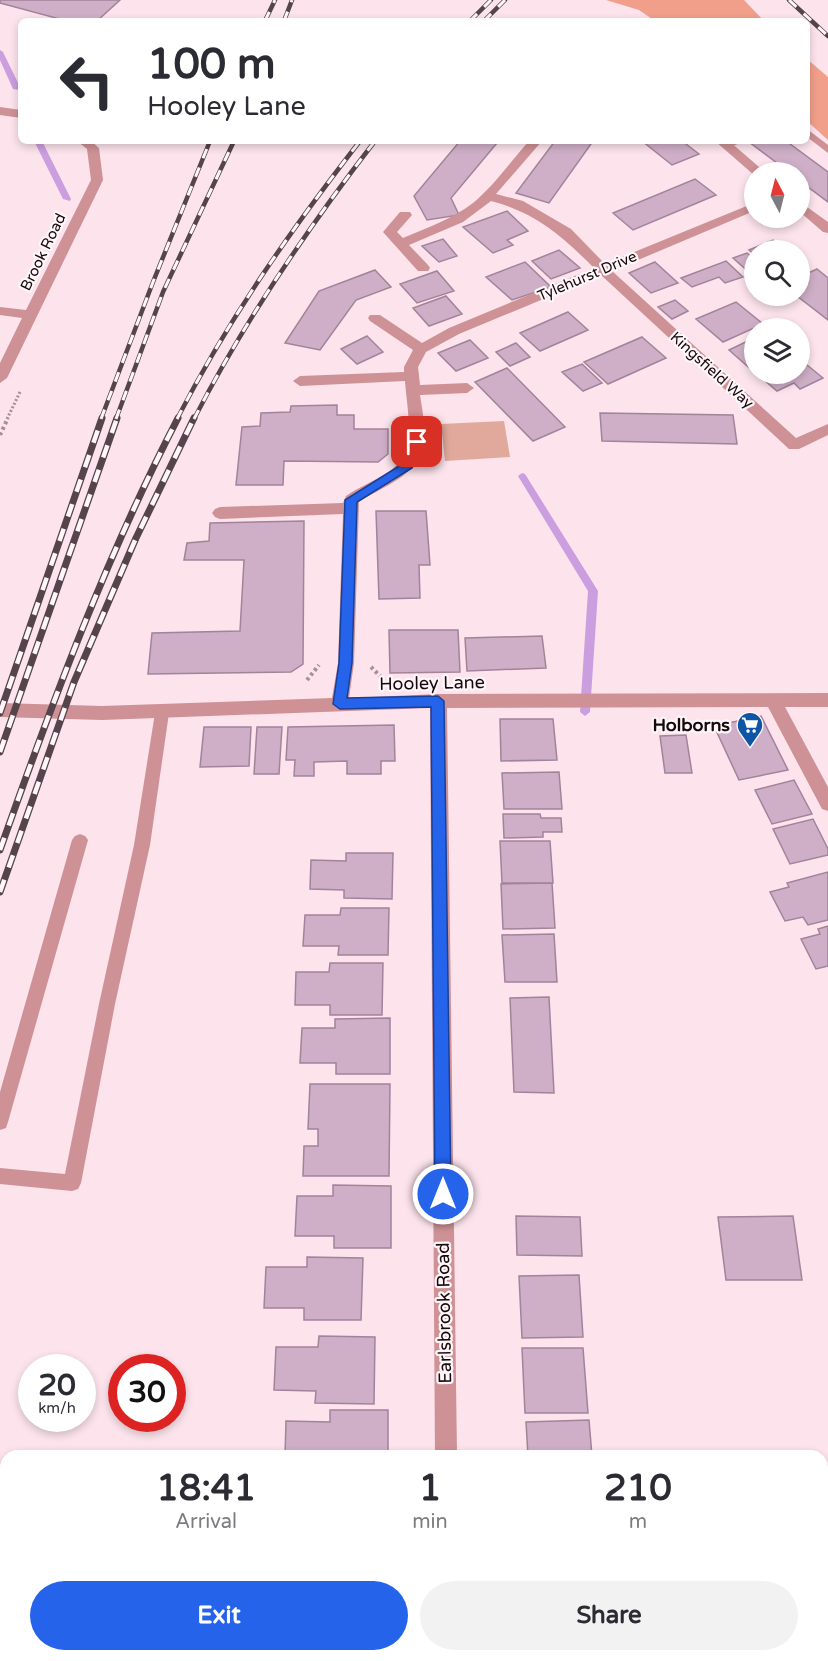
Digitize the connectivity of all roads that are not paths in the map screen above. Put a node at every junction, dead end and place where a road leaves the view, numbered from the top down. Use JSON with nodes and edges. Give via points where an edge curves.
{"nodes":[{"id":1,"x":0,"y":111,"type":"edge"},
{"id":2,"x":18,"y":114,"type":"edge"},
{"id":3,"x":810,"y":135,"type":"edge"},
{"id":4,"x":87,"y":144,"type":"edge"},
{"id":5,"x":533,"y":144,"type":"edge"},
{"id":6,"x":731,"y":144,"type":"edge"},
{"id":7,"x":828,"y":150,"type":"edge"},
{"id":8,"x":749,"y":162,"type":"edge"},
{"id":9,"x":488,"y":196,"type":"junction"},
{"id":10,"x":744,"y":211,"type":"edge"},
{"id":11,"x":405,"y":215,"type":"dead end"},
{"id":12,"x":810,"y":215,"type":"edge"},
{"id":13,"x":828,"y":230,"type":"edge"},
{"id":14,"x":400,"y":244,"type":"junction"},
{"id":15,"x":423,"y":268,"type":"dead end"},
{"id":16,"x":603,"y":269,"type":"junction"},
{"id":17,"x":0,"y":311,"type":"edge"},
{"id":18,"x":30,"y":315,"type":"junction"},
{"id":19,"x":375,"y":318,"type":"dead end"},
{"id":20,"x":421,"y":349,"type":"junction"},
{"id":21,"x":0,"y":378,"type":"edge"},
{"id":22,"x":300,"y":381,"type":"dead end"},
{"id":23,"x":412,"y":383,"type":"junction"},
{"id":24,"x":467,"y":388,"type":"dead end"},
{"id":25,"x":828,"y":429,"type":"edge"},
{"id":26,"x":349,"y":508,"type":"junction"},
{"id":27,"x":220,"y":513,"type":"dead end"},
{"id":28,"x":828,"y":700,"type":"edge"},
{"id":29,"x":438,"y":701,"type":"junction"},
{"id":30,"x":773,"y":701,"type":"junction"},
{"id":31,"x":340,"y":704,"type":"junction"},
{"id":32,"x":0,"y":710,"type":"edge"},
{"id":33,"x":162,"y":712,"type":"junction"},
{"id":34,"x":828,"y":804,"type":"edge"},
{"id":35,"x":80,"y":840,"type":"dead end"},
{"id":36,"x":0,"y":1122,"type":"edge"},
{"id":37,"x":0,"y":1176,"type":"edge"},
{"id":38,"x":446,"y":1450,"type":"edge"}],
"edges":[{"from":1,"to":2,"type":"street"},
{"from":3,"to":7,"type":"lane"},
{"from":4,"to":18,"type":"street","name":"Brook Road","via":[[93,148],[97,180]]},
{"from":5,"to":9,"type":"street"},
{"from":6,"to":8,"type":"street"},
{"from":9,"to":14,"type":"street","via":[[474,210]]},
{"from":9,"to":16,"type":"street","via":[[538,214],[566,232]]},
{"from":10,"to":16,"type":"street","name":"Tylehurst Drive"},
{"from":11,"to":14,"type":"street","via":[[390,232]]},
{"from":12,"to":13,"type":"street"},
{"from":14,"to":15,"type":"street"},
{"from":16,"to":20,"type":"street","name":"Tylehurst Drive"},
{"from":16,"to":25,"type":"street","name":"Kingsfield Way","via":[[794,445]]},
{"from":17,"to":18,"type":"street"},
{"from":18,"to":21,"type":"street","name":"Brook Road"},
{"from":19,"to":20,"type":"street"},
{"from":20,"to":23,"type":"street","via":[[411,367]]},
{"from":22,"to":23,"type":"street"},
{"from":23,"to":24,"type":"street"},
{"from":23,"to":26,"type":"street","via":[[417,442],[408,465],[361,492],[351,500]]},
{"from":26,"to":27,"type":"street"},
{"from":26,"to":31,"type":"street","via":[[346,663]]},
{"from":28,"to":30,"type":"street","name":"Hooley Lane"},
{"from":29,"to":30,"type":"street","name":"Hooley Lane"},
{"from":29,"to":31,"type":"street","name":"Hooley Lane"},
{"from":29,"to":38,"type":"street","name":"Earlsbrook Road"},
{"from":30,"to":34,"type":"street"},
{"from":31,"to":33,"type":"street","name":"Hooley Lane"},
{"from":32,"to":33,"type":"street","name":"Hooley Lane"},
{"from":33,"to":37,"type":"lane","via":[[142,844],[72,1183]]},
{"from":35,"to":36,"type":"lane"}]}
